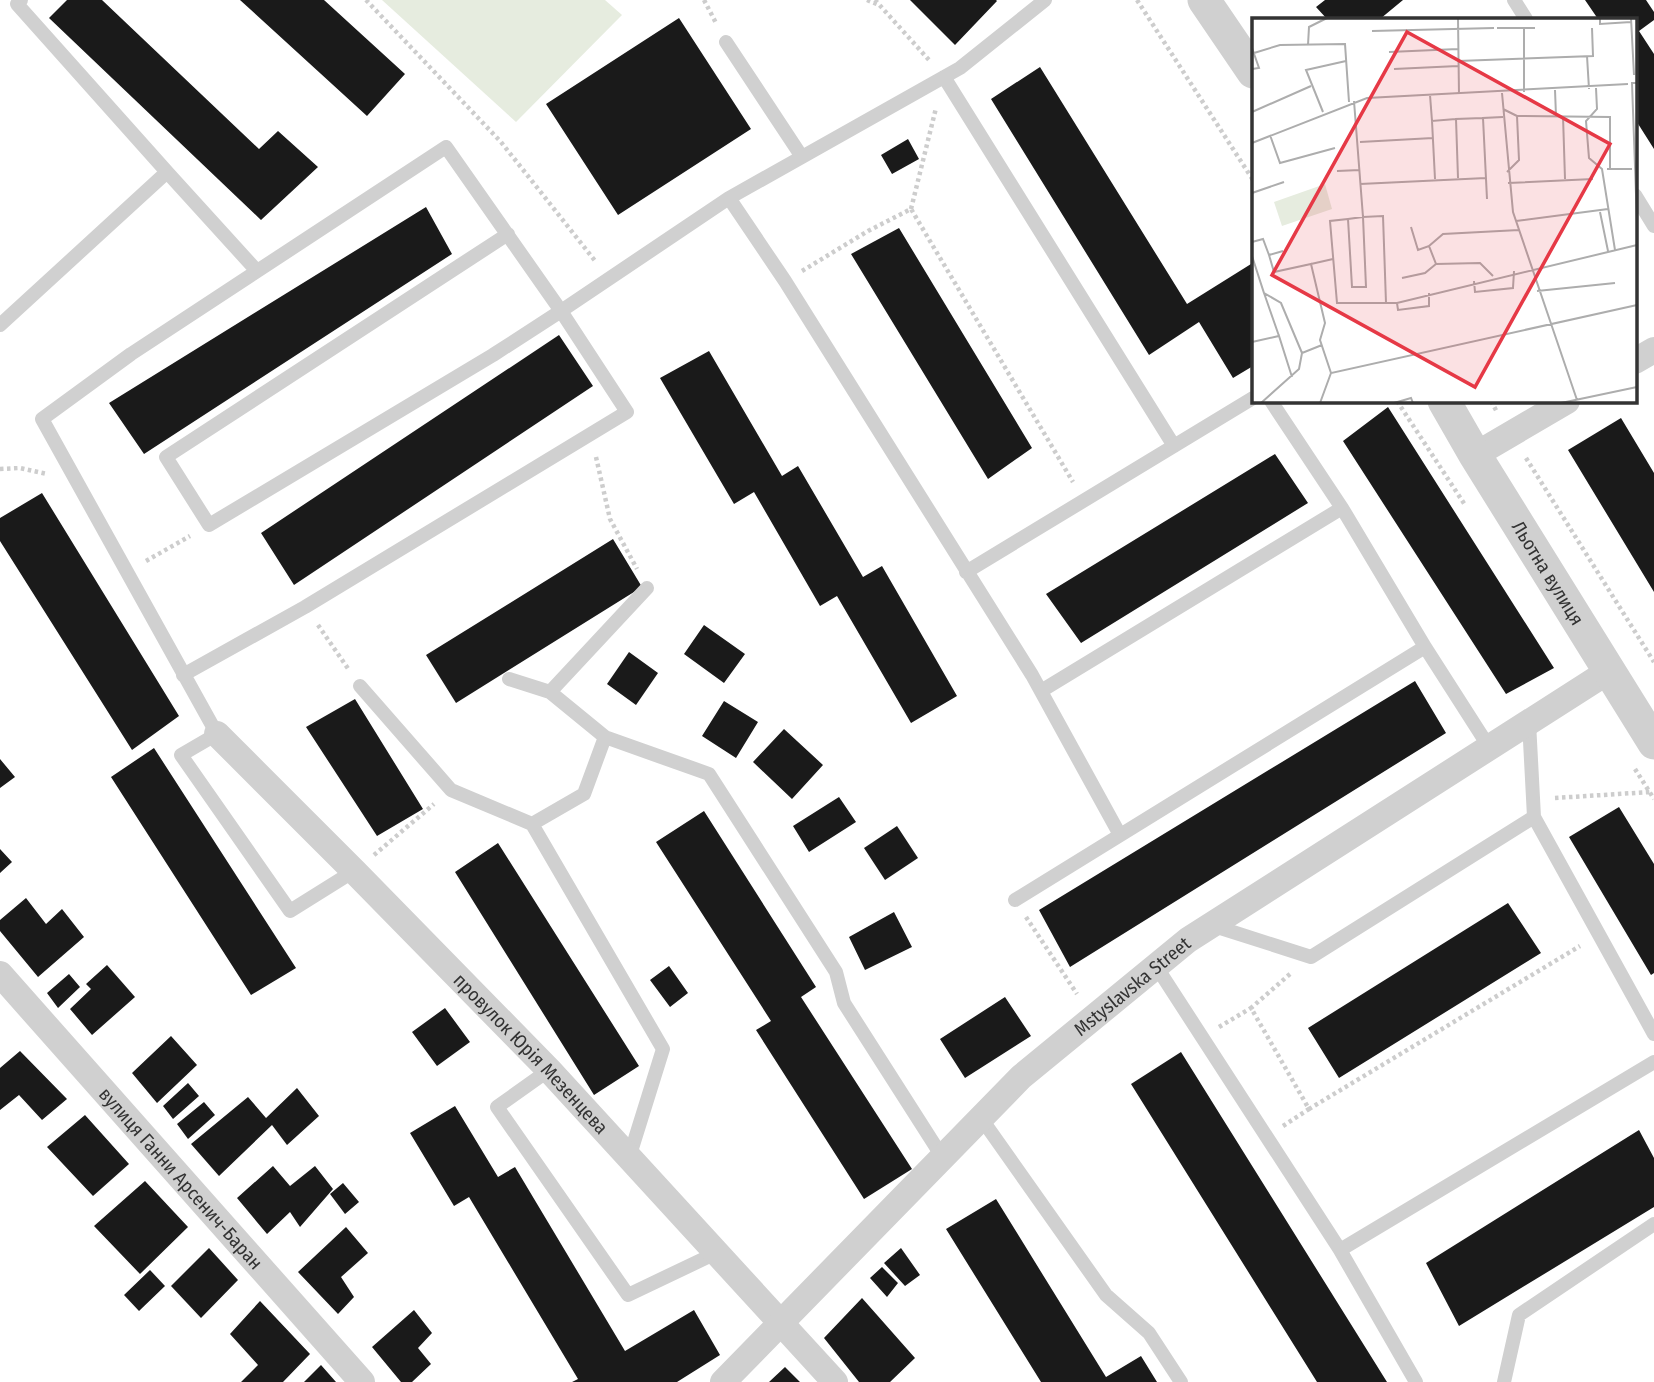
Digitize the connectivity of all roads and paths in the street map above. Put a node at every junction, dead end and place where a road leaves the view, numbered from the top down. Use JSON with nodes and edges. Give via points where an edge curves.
{"nodes":[{"id":1,"x":366,"y":0,"type":"edge"},
{"id":2,"x":867,"y":0,"type":"edge"},
{"id":3,"x":876,"y":0,"type":"edge"},
{"id":4,"x":1045,"y":0,"type":"edge"},
{"id":5,"x":1137,"y":0,"type":"edge"},
{"id":6,"x":1205,"y":0,"type":"edge"},
{"id":7,"x":1514,"y":0,"type":"edge"},
{"id":8,"x":17,"y":1,"type":"edge"},
{"id":9,"x":880,"y":6,"type":"junction"},
{"id":10,"x":1525,"y":18,"type":"edge"},
{"id":11,"x":726,"y":42,"type":"dead end"},
{"id":12,"x":1252,"y":70,"type":"edge"},
{"id":13,"x":944,"y":77,"type":"junction"},
{"id":14,"x":802,"y":157,"type":"junction"},
{"id":15,"x":167,"y":172,"type":"junction"},
{"id":16,"x":1252,"y":178,"type":"edge"},
{"id":17,"x":1636,"y":197,"type":"edge"},
{"id":18,"x":729,"y":198,"type":"junction"},
{"id":19,"x":911,"y":209,"type":"junction"},
{"id":20,"x":1654,"y":226,"type":"edge"},
{"id":21,"x":508,"y":234,"type":"junction"},
{"id":22,"x":823,"y":258,"type":"dead end"},
{"id":23,"x":257,"y":271,"type":"junction"},
{"id":24,"x":609,"y":278,"type":"junction"},
{"id":25,"x":561,"y":311,"type":"junction"},
{"id":26,"x":0,"y":325,"type":"edge"},
{"id":27,"x":1252,"y":399,"type":"edge"},
{"id":28,"x":1272,"y":402,"type":"edge"},
{"id":29,"x":1445,"y":402,"type":"edge"},
{"id":30,"x":1565,"y":402,"type":"edge"},
{"id":31,"x":591,"y":433,"type":"junction"},
{"id":32,"x":1511,"y":434,"type":"junction"},
{"id":33,"x":1174,"y":446,"type":"junction"},
{"id":34,"x":1475,"y":455,"type":"junction"},
{"id":35,"x":0,"y":469,"type":"edge"},
{"id":36,"x":76,"y":481,"type":"junction"},
{"id":37,"x":1084,"y":501,"type":"junction"},
{"id":38,"x":1342,"y":508,"type":"junction"},
{"id":39,"x":209,"y":525,"type":"junction"},
{"id":40,"x":126,"y":571,"type":"junction"},
{"id":41,"x":966,"y":572,"type":"junction"},
{"id":42,"x":647,"y":588,"type":"joint"},
{"id":43,"x":305,"y":607,"type":"junction"},
{"id":44,"x":1425,"y":647,"type":"junction"},
{"id":45,"x":1654,"y":662,"type":"edge"},
{"id":46,"x":1609,"y":671,"type":"junction"},
{"id":47,"x":183,"y":675,"type":"junction"},
{"id":48,"x":509,"y":679,"type":"dead end"},
{"id":49,"x":360,"y":686,"type":"joint"},
{"id":50,"x":1041,"y":691,"type":"junction"},
{"id":51,"x":550,"y":692,"type":"junction"},
{"id":52,"x":1529,"y":722,"type":"junction"},
{"id":53,"x":217,"y":734,"type":"junction"},
{"id":54,"x":605,"y":737,"type":"junction"},
{"id":55,"x":1654,"y":743,"type":"edge"},
{"id":56,"x":1489,"y":747,"type":"junction"},
{"id":57,"x":451,"y":790,"type":"junction"},
{"id":58,"x":1650,"y":792,"type":"dead end"},
{"id":59,"x":1533,"y":799,"type":"junction"},
{"id":60,"x":1534,"y":817,"type":"junction"},
{"id":61,"x":532,"y":824,"type":"junction"},
{"id":62,"x":1120,"y":835,"type":"junction"},
{"id":63,"x":355,"y":871,"type":"junction"},
{"id":64,"x":1015,"y":900,"type":"joint"},
{"id":65,"x":1211,"y":925,"type":"junction"},
{"id":66,"x":1599,"y":934,"type":"junction"},
{"id":67,"x":1311,"y":957,"type":"junction"},
{"id":68,"x":1156,"y":966,"type":"junction"},
{"id":69,"x":0,"y":974,"type":"edge"},
{"id":70,"x":1251,"y":1008,"type":"junction"},
{"id":71,"x":1093,"y":1018,"type":"junction"},
{"id":72,"x":1652,"y":1024,"type":"edge"},
{"id":73,"x":1202,"y":1037,"type":"junction"},
{"id":74,"x":1654,"y":1062,"type":"edge"},
{"id":75,"x":549,"y":1070,"type":"junction"},
{"id":76,"x":981,"y":1118,"type":"junction"},
{"id":77,"x":629,"y":1158,"type":"junction"},
{"id":78,"x":943,"y":1158,"type":"junction"},
{"id":79,"x":1654,"y":1224,"type":"edge"},
{"id":80,"x":1340,"y":1250,"type":"junction"},
{"id":81,"x":716,"y":1253,"type":"junction"},
{"id":82,"x":779,"y":1322,"type":"junction"},
{"id":83,"x":362,"y":1382,"type":"edge"},
{"id":84,"x":723,"y":1382,"type":"edge"},
{"id":85,"x":835,"y":1382,"type":"edge"},
{"id":86,"x":1181,"y":1382,"type":"edge"},
{"id":87,"x":1416,"y":1382,"type":"edge"},
{"id":88,"x":1504,"y":1382,"type":"edge"}],
"edges":[{"from":1,"to":24,"type":"path","via":[[501,142]]},
{"from":2,"to":9,"type":"path"},
{"from":3,"to":9,"type":"path"},
{"from":4,"to":13,"type":"lane"},
{"from":5,"to":16,"type":"path"},
{"from":6,"to":12,"type":"street"},
{"from":7,"to":10,"type":"lane"},
{"from":8,"to":15,"type":"lane"},
{"from":9,"to":13,"type":"path"},
{"from":11,"to":14,"type":"lane"},
{"from":13,"to":14,"type":"lane"},
{"from":13,"to":19,"type":"path"},
{"from":13,"to":33,"type":"lane"},
{"from":14,"to":18,"type":"lane"},
{"from":15,"to":23,"type":"lane"},
{"from":15,"to":26,"type":"lane"},
{"from":17,"to":20,"type":"lane"},
{"from":18,"to":24,"type":"lane"},
{"from":18,"to":41,"type":"lane"},
{"from":19,"to":22,"type":"path"},
{"from":19,"to":37,"type":"path"},
{"from":21,"to":23,"type":"lane","via":[[446,147]]},
{"from":21,"to":25,"type":"lane"},
{"from":21,"to":39,"type":"lane","via":[[166,457]]},
{"from":23,"to":36,"type":"lane","via":[[42,419]]},
{"from":24,"to":25,"type":"lane"},
{"from":25,"to":31,"type":"lane","via":[[627,412]]},
{"from":25,"to":39,"type":"lane"},
{"from":27,"to":33,"type":"lane"},
{"from":28,"to":38,"type":"lane"},
{"from":29,"to":34,"type":"street","name":"Льотна вулиця"},
{"from":30,"to":32,"type":"street"},
{"from":31,"to":42,"type":"path","via":[[610,519]]},
{"from":31,"to":43,"type":"lane"},
{"from":32,"to":34,"type":"street"},
{"from":32,"to":45,"type":"path"},
{"from":33,"to":37,"type":"lane"},
{"from":34,"to":46,"type":"street","name":"Льотна вулиця"},
{"from":35,"to":36,"type":"path","via":[[20,468]]},
{"from":36,"to":40,"type":"lane"},
{"from":37,"to":41,"type":"lane"},
{"from":38,"to":44,"type":"lane"},
{"from":38,"to":50,"type":"lane"},
{"from":39,"to":40,"type":"path"},
{"from":40,"to":47,"type":"lane"},
{"from":41,"to":50,"type":"lane"},
{"from":42,"to":51,"type":"lane"},
{"from":43,"to":47,"type":"lane"},
{"from":43,"to":49,"type":"path"},
{"from":44,"to":56,"type":"lane"},
{"from":44,"to":62,"type":"lane"},
{"from":46,"to":52,"type":"street","name":"Mstyslavska Street"},
{"from":46,"to":55,"type":"street","name":"Льотна вулиця"},
{"from":47,"to":53,"type":"lane"},
{"from":48,"to":51,"type":"lane"},
{"from":49,"to":57,"type":"lane"},
{"from":50,"to":62,"type":"lane"},
{"from":51,"to":54,"type":"lane"},
{"from":52,"to":56,"type":"street","name":"Mstyslavska Street"},
{"from":52,"to":59,"type":"lane"},
{"from":53,"to":63,"type":"street","name":"провулок Юрія Мезенцева"},
{"from":53,"to":63,"type":"lane","via":[[181,755],[290,911]]},
{"from":54,"to":61,"type":"lane","via":[[584,794]]},
{"from":54,"to":78,"type":"lane","via":[[709,774],[836,972],[844,1003]]},
{"from":56,"to":65,"type":"street","name":"Mstyslavska Street"},
{"from":57,"to":61,"type":"lane"},
{"from":57,"to":63,"type":"path"},
{"from":58,"to":59,"type":"path"},
{"from":59,"to":60,"type":"lane"},
{"from":60,"to":66,"type":"lane"},
{"from":60,"to":67,"type":"lane"},
{"from":61,"to":77,"type":"lane","via":[[663,1049]]},
{"from":62,"to":64,"type":"lane"},
{"from":63,"to":75,"type":"street","name":"провулок Юрія Мезенцева"},
{"from":64,"to":71,"type":"path"},
{"from":65,"to":67,"type":"lane"},
{"from":65,"to":68,"type":"street","name":"Mstyslavska Street"},
{"from":66,"to":70,"type":"path","via":[[1308,1109]]},
{"from":66,"to":72,"type":"lane"},
{"from":67,"to":70,"type":"path"},
{"from":68,"to":71,"type":"street","name":"Mstyslavska Street"},
{"from":68,"to":73,"type":"lane"},
{"from":69,"to":83,"type":"street","name":"вулиця Ганни Арсенич-Баран"},
{"from":70,"to":73,"type":"path"},
{"from":71,"to":76,"type":"street","name":"Mstyslavska Street","via":[[1021,1077]]},
{"from":73,"to":80,"type":"lane"},
{"from":74,"to":80,"type":"lane"},
{"from":75,"to":77,"type":"street","name":"провулок Юрія Мезенцева"},
{"from":75,"to":81,"type":"lane","via":[[497,1107],[628,1296]]},
{"from":76,"to":78,"type":"street","name":"Mstyslavska Street"},
{"from":76,"to":86,"type":"lane","via":[[1106,1295],[1149,1333]]},
{"from":77,"to":81,"type":"street","name":"провулок Юрія Мезенцева"},
{"from":78,"to":82,"type":"street","name":"Mstyslavska Street"},
{"from":79,"to":88,"type":"lane","via":[[1520,1315]]},
{"from":80,"to":87,"type":"lane"},
{"from":81,"to":82,"type":"street","name":"провулок Юрія Мезенцева"},
{"from":82,"to":84,"type":"street","name":"Mstyslavska Street"},
{"from":82,"to":85,"type":"street","name":"провулок Юрія Мезенцева"}]}
